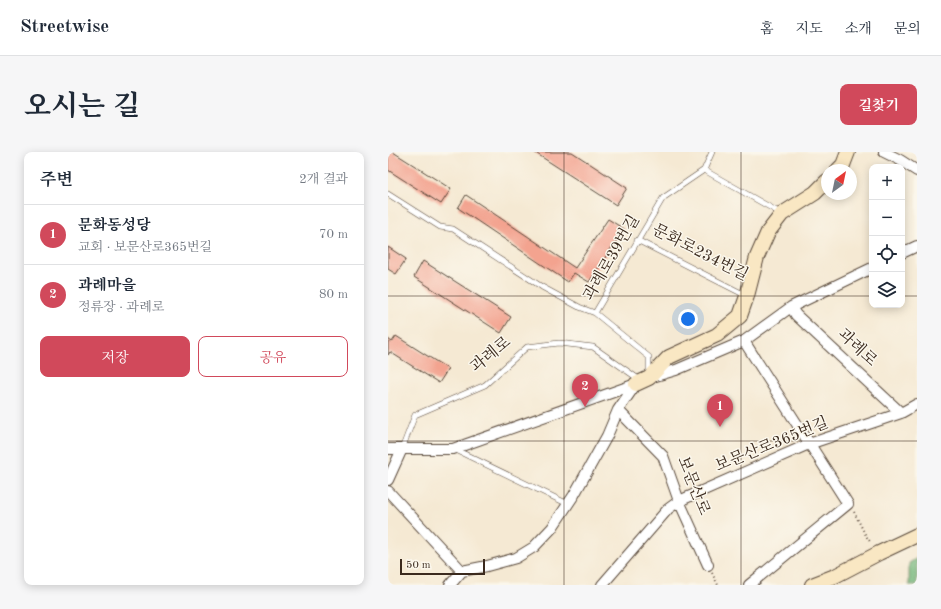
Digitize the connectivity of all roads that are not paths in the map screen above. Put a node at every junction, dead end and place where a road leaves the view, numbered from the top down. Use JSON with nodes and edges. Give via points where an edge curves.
{"nodes":[{"id":1,"x":712,"y":152,"type":"edge"},
{"id":2,"x":848,"y":152,"type":"edge"},
{"id":3,"x":884,"y":152,"type":"edge"},
{"id":4,"x":843,"y":164,"type":"edge"},
{"id":5,"x":704,"y":170,"type":"junction"},
{"id":6,"x":917,"y":171,"type":"edge"},
{"id":7,"x":821,"y":187,"type":"edge"},
{"id":8,"x":388,"y":194,"type":"edge"},
{"id":9,"x":782,"y":214,"type":"junction"},
{"id":10,"x":637,"y":240,"type":"junction"},
{"id":11,"x":917,"y":246,"type":"edge"},
{"id":12,"x":905,"y":252,"type":"edge"},
{"id":13,"x":869,"y":269,"type":"edge"},
{"id":14,"x":748,"y":296,"type":"junction"},
{"id":15,"x":791,"y":307,"type":"junction"},
{"id":16,"x":595,"y":313,"type":"junction"},
{"id":17,"x":744,"y":341,"type":"junction"},
{"id":18,"x":643,"y":381,"type":"junction"},
{"id":19,"x":917,"y":404,"type":"edge"},
{"id":20,"x":618,"y":410,"type":"junction"},
{"id":21,"x":901,"y":413,"type":"junction"},
{"id":22,"x":809,"y":444,"type":"junction"},
{"id":23,"x":388,"y":449,"type":"edge"},
{"id":24,"x":402,"y":449,"type":"junction"},
{"id":25,"x":453,"y":449,"type":"junction"},
{"id":26,"x":388,"y":480,"type":"edge"},
{"id":27,"x":388,"y":491,"type":"edge"},
{"id":28,"x":679,"y":501,"type":"junction"},
{"id":29,"x":568,"y":504,"type":"junction"},
{"id":30,"x":917,"y":536,"type":"edge"},
{"id":31,"x":709,"y":568,"type":"road end"},
{"id":32,"x":462,"y":571,"type":"junction"},
{"id":33,"x":450,"y":585,"type":"edge"},
{"id":34,"x":602,"y":585,"type":"edge"},
{"id":35,"x":748,"y":585,"type":"edge"},
{"id":36,"x":812,"y":585,"type":"edge"}],
"edges":[{"from":1,"to":5,"type":"lane"},
{"from":2,"to":4,"type":"main road"},
{"from":3,"to":6,"type":"street"},
{"from":5,"to":9,"type":"lane"},
{"from":5,"to":10,"type":"lane","name":"과례로39번길","via":[[663,198]]},
{"from":7,"to":9,"type":"main road","name":"문화로234번길"},
{"from":8,"to":16,"type":"lane","via":[[440,227],[453,230],[542,287]]},
{"from":9,"to":14,"type":"main road","name":"문화로234번길","via":[[768,232],[757,257]]},
{"from":10,"to":14,"type":"lane","name":"문화로234번길"},
{"from":10,"to":16,"type":"lane","name":"과례로39번길"},
{"from":11,"to":12,"type":"street"},
{"from":13,"to":15,"type":"street"},
{"from":14,"to":18,"type":"main road","name":"문화로234번길","via":[[740,316],[717,335],[669,357]]},
{"from":15,"to":17,"type":"street"},
{"from":15,"to":21,"type":"street","name":"과례로","via":[[796,315]]},
{"from":16,"to":18,"type":"lane","name":"과례로39번길","via":[[649,357]]},
{"from":17,"to":18,"type":"street"},
{"from":17,"to":22,"type":"street"},
{"from":18,"to":20,"type":"street"},
{"from":18,"to":24,"type":"lane","name":"과례로","via":[[593,347],[559,343],[527,348],[486,384],[415,415]]},
{"from":18,"to":25,"type":"street"},
{"from":19,"to":21,"type":"street","name":"보문산로365번길"},
{"from":20,"to":28,"type":"street","name":"보문산로","via":[[663,456]]},
{"from":20,"to":29,"type":"street","via":[[608,436]]},
{"from":21,"to":22,"type":"street","name":"보문산로365번길"},
{"from":22,"to":28,"type":"street","name":"보문산로365번길"},
{"from":22,"to":35,"type":"street","via":[[851,507]]},
{"from":23,"to":24,"type":"street"},
{"from":24,"to":25,"type":"street"},
{"from":24,"to":26,"type":"street"},
{"from":25,"to":29,"type":"lane"},
{"from":27,"to":32,"type":"street"},
{"from":28,"to":31,"type":"street","name":"보문산로"},
{"from":28,"to":34,"type":"street","name":"보문산로365번길","via":[[668,508]]},
{"from":29,"to":32,"type":"street","via":[[552,528],[534,547],[516,558]]},
{"from":30,"to":36,"type":"main road"},
{"from":32,"to":33,"type":"street"}]}
